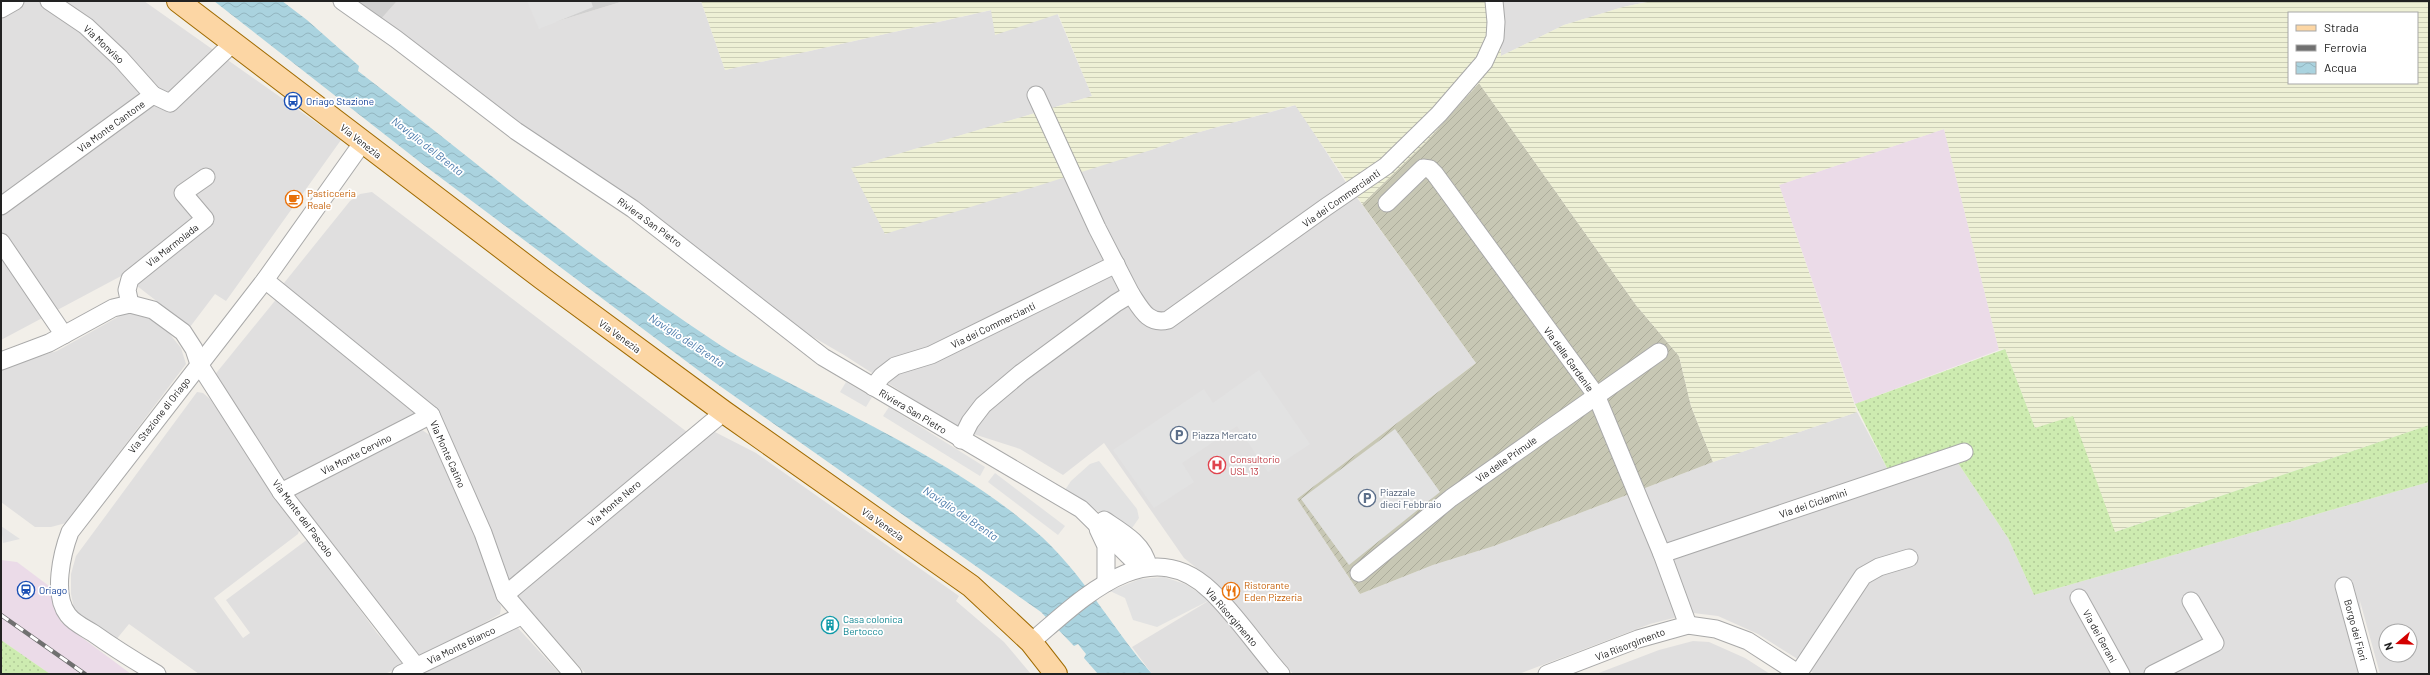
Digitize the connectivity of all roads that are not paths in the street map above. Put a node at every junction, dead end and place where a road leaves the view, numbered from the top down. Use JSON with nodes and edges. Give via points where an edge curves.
{"nodes":[{"id":1,"x":15,"y":1,"type":"edge"},
{"id":2,"x":49,"y":1,"type":"edge"},
{"id":3,"x":178,"y":1,"type":"edge"},
{"id":4,"x":342,"y":1,"type":"edge"},
{"id":5,"x":1494,"y":1,"type":"edge"},
{"id":6,"x":1,"y":9,"type":"edge"},
{"id":7,"x":234,"y":42,"type":"junction"},
{"id":8,"x":153,"y":95,"type":"junction"},
{"id":9,"x":1036,"y":95,"type":"dead end"},
{"id":10,"x":363,"y":142,"type":"junction"},
{"id":11,"x":206,"y":177,"type":"dead end"},
{"id":12,"x":1387,"y":203,"type":"dead end"},
{"id":13,"x":1,"y":206,"type":"edge"},
{"id":14,"x":1,"y":242,"type":"edge"},
{"id":15,"x":1116,"y":264,"type":"junction"},
{"id":16,"x":266,"y":280,"type":"junction"},
{"id":17,"x":1131,"y":294,"type":"junction"},
{"id":18,"x":130,"y":304,"type":"junction"},
{"id":19,"x":64,"y":335,"type":"junction"},
{"id":20,"x":1659,"y":352,"type":"dead end"},
{"id":21,"x":1,"y":361,"type":"edge"},
{"id":22,"x":199,"y":364,"type":"junction"},
{"id":23,"x":873,"y":388,"type":"junction"},
{"id":24,"x":1596,"y":395,"type":"junction"},
{"id":25,"x":724,"y":412,"type":"junction"},
{"id":26,"x":431,"y":416,"type":"junction"},
{"id":27,"x":962,"y":440,"type":"junction"},
{"id":28,"x":1964,"y":452,"type":"dead end"},
{"id":29,"x":281,"y":492,"type":"junction"},
{"id":30,"x":1081,"y":509,"type":"junction"},
{"id":31,"x":1662,"y":554,"type":"junction"},
{"id":32,"x":1909,"y":558,"type":"dead end"},
{"id":33,"x":1145,"y":567,"type":"junction"},
{"id":34,"x":1359,"y":572,"type":"dead end"},
{"id":35,"x":1102,"y":585,"type":"junction"},
{"id":36,"x":2344,"y":586,"type":"dead end"},
{"id":37,"x":505,"y":595,"type":"junction"},
{"id":38,"x":2079,"y":598,"type":"dead end"},
{"id":39,"x":2191,"y":601,"type":"dead end"},
{"id":40,"x":520,"y":616,"type":"junction"},
{"id":41,"x":1688,"y":625,"type":"junction"},
{"id":42,"x":1039,"y":635,"type":"junction"},
{"id":43,"x":416,"y":666,"type":"junction"},
{"id":44,"x":157,"y":674,"type":"edge"},
{"id":45,"x":401,"y":674,"type":"edge"},
{"id":46,"x":573,"y":674,"type":"edge"},
{"id":47,"x":1056,"y":674,"type":"edge"},
{"id":48,"x":1281,"y":674,"type":"edge"},
{"id":49,"x":1547,"y":674,"type":"edge"},
{"id":50,"x":1799,"y":674,"type":"edge"},
{"id":51,"x":2121,"y":674,"type":"edge"},
{"id":52,"x":2153,"y":674,"type":"edge"},
{"id":53,"x":2368,"y":674,"type":"edge"}],
"edges":[{"from":1,"to":6,"type":"street"},
{"from":2,"to":8,"type":"street","name":"Via Monviso","via":[[86,26],[120,58]]},
{"from":3,"to":7,"type":"main road","name":"Via Venezia"},
{"from":4,"to":23,"type":"street","name":"Riviera San Pietro","via":[[396,39],[516,132],[582,174],[657,227],[791,334]]},
{"from":5,"to":17,"type":"street","name":"Via dei Commercianti","via":[[1495,38],[1484,62],[1439,114],[1386,166],[1168,320],[1158,322],[1147,317]]},
{"from":7,"to":8,"type":"street","name":"Via Monte Cantone","via":[[170,104]]},
{"from":7,"to":10,"type":"main road","name":"Via Venezia"},
{"from":8,"to":13,"type":"street","name":"Via Monte Cantone"},
{"from":9,"to":15,"type":"street","name":"Via dei Commercianti"},
{"from":10,"to":16,"type":"street","name":"Via Stazione di Oriago"},
{"from":10,"to":25,"type":"main road","name":"Via Venezia","via":[[542,279]]},
{"from":11,"to":18,"type":"street","name":"Via Marmolada","via":[[183,194],[205,220],[130,278],[127,290]]},
{"from":12,"to":24,"type":"street","name":"Via delle Gardenie","via":[[1423,168],[1435,174]]},
{"from":14,"to":19,"type":"street"},
{"from":15,"to":17,"type":"street","name":"Via dei Commercianti"},
{"from":15,"to":23,"type":"street","name":"Via dei Commercianti","via":[[931,355],[894,366]]},
{"from":16,"to":22,"type":"street","name":"Via Stazione di Oriago"},
{"from":16,"to":26,"type":"street","name":"Via Monte Catino"},
{"from":17,"to":27,"type":"street","via":[[1027,369],[988,401],[976,414]]},
{"from":18,"to":19,"type":"street","via":[[113,308]]},
{"from":18,"to":22,"type":"street","via":[[152,310],[183,332],[194,349]]},
{"from":19,"to":21,"type":"street","via":[[30,352]]},
{"from":20,"to":24,"type":"street","name":"Via delle Primule"},
{"from":22,"to":29,"type":"street","name":"Via Monte del Pascolo"},
{"from":22,"to":44,"type":"street","name":"Via Stazione di Oriago","via":[[70,532],[63,550],[60,586],[68,614],[124,655]]},
{"from":23,"to":27,"type":"street","name":"Riviera San Pietro"},
{"from":24,"to":31,"type":"street","name":"Via delle Gardenie"},
{"from":24,"to":34,"type":"street","name":"Via delle Primule","via":[[1450,498]]},
{"from":25,"to":37,"type":"street","name":"Via Monte Nero"},
{"from":25,"to":42,"type":"main road","name":"Via Venezia"},
{"from":26,"to":29,"type":"street","name":"Via Monte Cervino"},
{"from":26,"to":37,"type":"street","name":"Via Monte Catino","via":[[483,533]]},
{"from":27,"to":30,"type":"street"},
{"from":28,"to":31,"type":"street","name":"Via dei Ciclamini"},
{"from":29,"to":43,"type":"street","name":"Via Monte del Pascolo"},
{"from":30,"to":33,"type":"street"},
{"from":30,"to":35,"type":"street","via":[[1098,529],[1106,546]]},
{"from":31,"to":41,"type":"street","name":"Via delle Gardenie"},
{"from":32,"to":50,"type":"street","name":"Via Risorgimento","via":[[1879,567],[1863,576]]},
{"from":33,"to":35,"type":"street","name":"Via Risorgimento"},
{"from":33,"to":48,"type":"street","name":"Via Risorgimento","via":[[1168,568],[1181,572],[1206,587]]},
{"from":35,"to":42,"type":"street","name":"Via Risorgimento"},
{"from":36,"to":53,"type":"street","name":"Borgo dei Fiori"},
{"from":37,"to":40,"type":"street","name":"Via Monte Catino"},
{"from":38,"to":51,"type":"street","name":"Via dei Gerani"},
{"from":39,"to":52,"type":"street","via":[[2215,643]]},
{"from":40,"to":43,"type":"street","name":"Via Monte Bianco"},
{"from":40,"to":46,"type":"street","name":"Via Monte Catino"},
{"from":41,"to":49,"type":"street","name":"Via Risorgimento","via":[[1638,639]]},
{"from":41,"to":50,"type":"street","name":"Via Risorgimento","via":[[1716,629],[1748,641]]},
{"from":42,"to":47,"type":"main road","name":"Via Venezia"},
{"from":43,"to":45,"type":"street","name":"Via Monte Bianco"}]}
